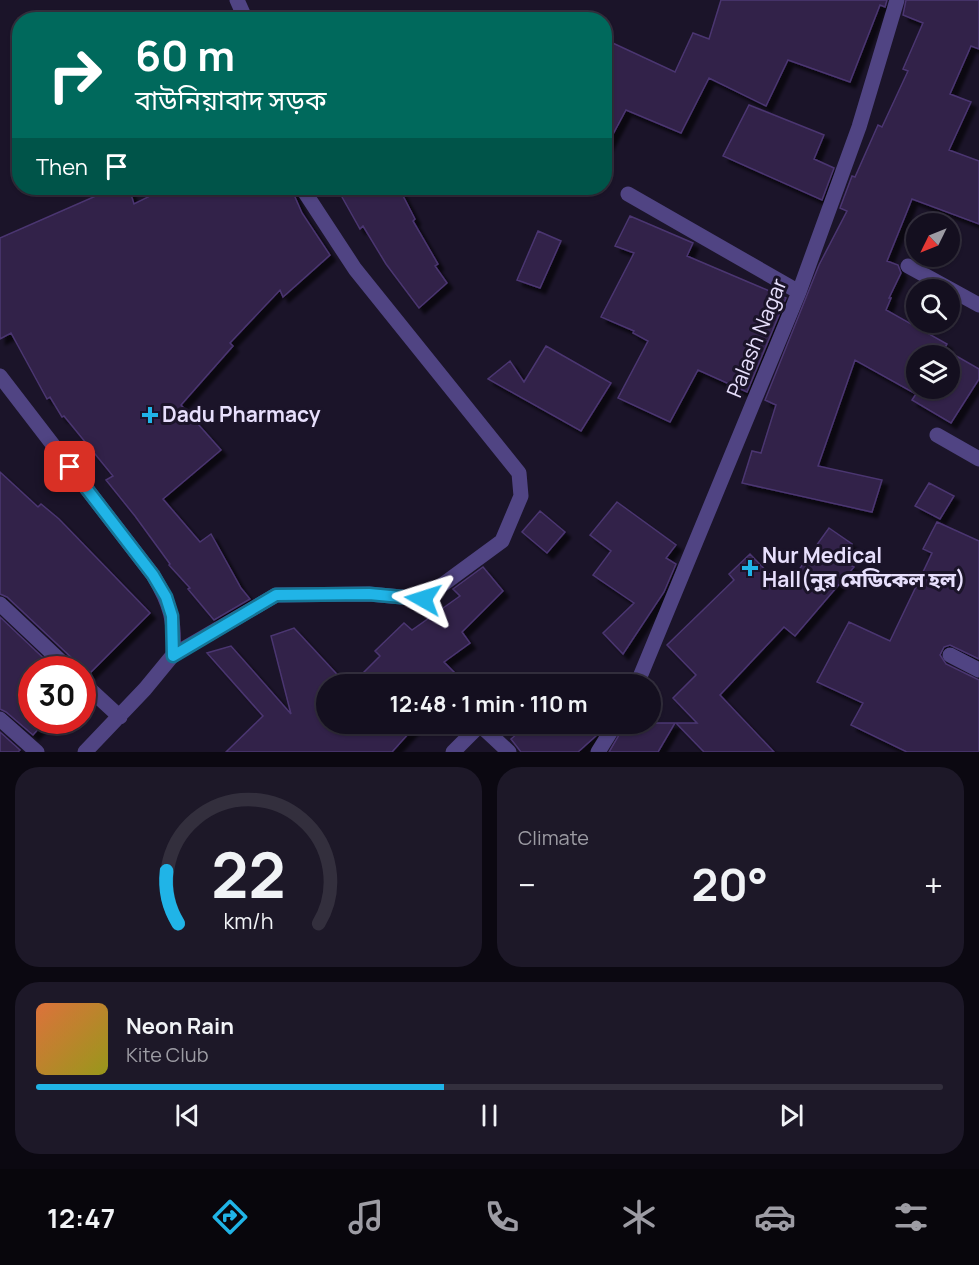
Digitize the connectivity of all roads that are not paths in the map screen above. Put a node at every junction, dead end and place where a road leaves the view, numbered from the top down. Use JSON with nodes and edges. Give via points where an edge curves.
{"nodes":[{"id":1,"x":897,"y":0,"type":"edge"},
{"id":2,"x":628,"y":194,"type":"dead end"},
{"id":3,"x":307,"y":195,"type":"edge"},
{"id":4,"x":910,"y":267,"type":"edge"},
{"id":5,"x":800,"y":292,"type":"junction"},
{"id":6,"x":979,"y":305,"type":"edge"},
{"id":7,"x":0,"y":376,"type":"edge"},
{"id":8,"x":937,"y":435,"type":"dead end"},
{"id":9,"x":979,"y":459,"type":"edge"},
{"id":10,"x":0,"y":604,"type":"edge"},
{"id":11,"x":950,"y":655,"type":"dead end"},
{"id":12,"x":55,"y":656,"type":"edge"},
{"id":13,"x":173,"y":656,"type":"junction"},
{"id":14,"x":979,"y":670,"type":"edge"},
{"id":15,"x":641,"y":674,"type":"edge"},
{"id":16,"x":96,"y":695,"type":"edge"},
{"id":17,"x":120,"y":717,"type":"junction"},
{"id":18,"x":0,"y":718,"type":"edge"},
{"id":19,"x":609,"y":734,"type":"edge"},
{"id":20,"x":37,"y":752,"type":"edge"},
{"id":21,"x":85,"y":752,"type":"edge"},
{"id":22,"x":453,"y":752,"type":"edge"},
{"id":23,"x":509,"y":752,"type":"edge"},
{"id":24,"x":598,"y":752,"type":"edge"}],
"edges":[{"from":1,"to":5,"type":"street","name":"Palash Nagar","via":[[860,127]]},
{"from":2,"to":5,"type":"street"},
{"from":3,"to":13,"type":"street","via":[[355,268],[519,473],[520,496],[502,541],[423,599],[369,594],[276,595]]},
{"from":4,"to":6,"type":"street"},
{"from":5,"to":15,"type":"street","name":"Palash Nagar"},
{"from":7,"to":13,"type":"street","via":[[153,575],[172,616]]},
{"from":8,"to":9,"type":"street"},
{"from":10,"to":12,"type":"street"},
{"from":11,"to":14,"type":"street"},
{"from":13,"to":17,"type":"street"},
{"from":16,"to":17,"type":"street"},
{"from":17,"to":21,"type":"street"},
{"from":18,"to":20,"type":"street"},
{"from":19,"to":24,"type":"street"},
{"from":22,"to":23,"type":"street","via":[[480,725]]}]}
